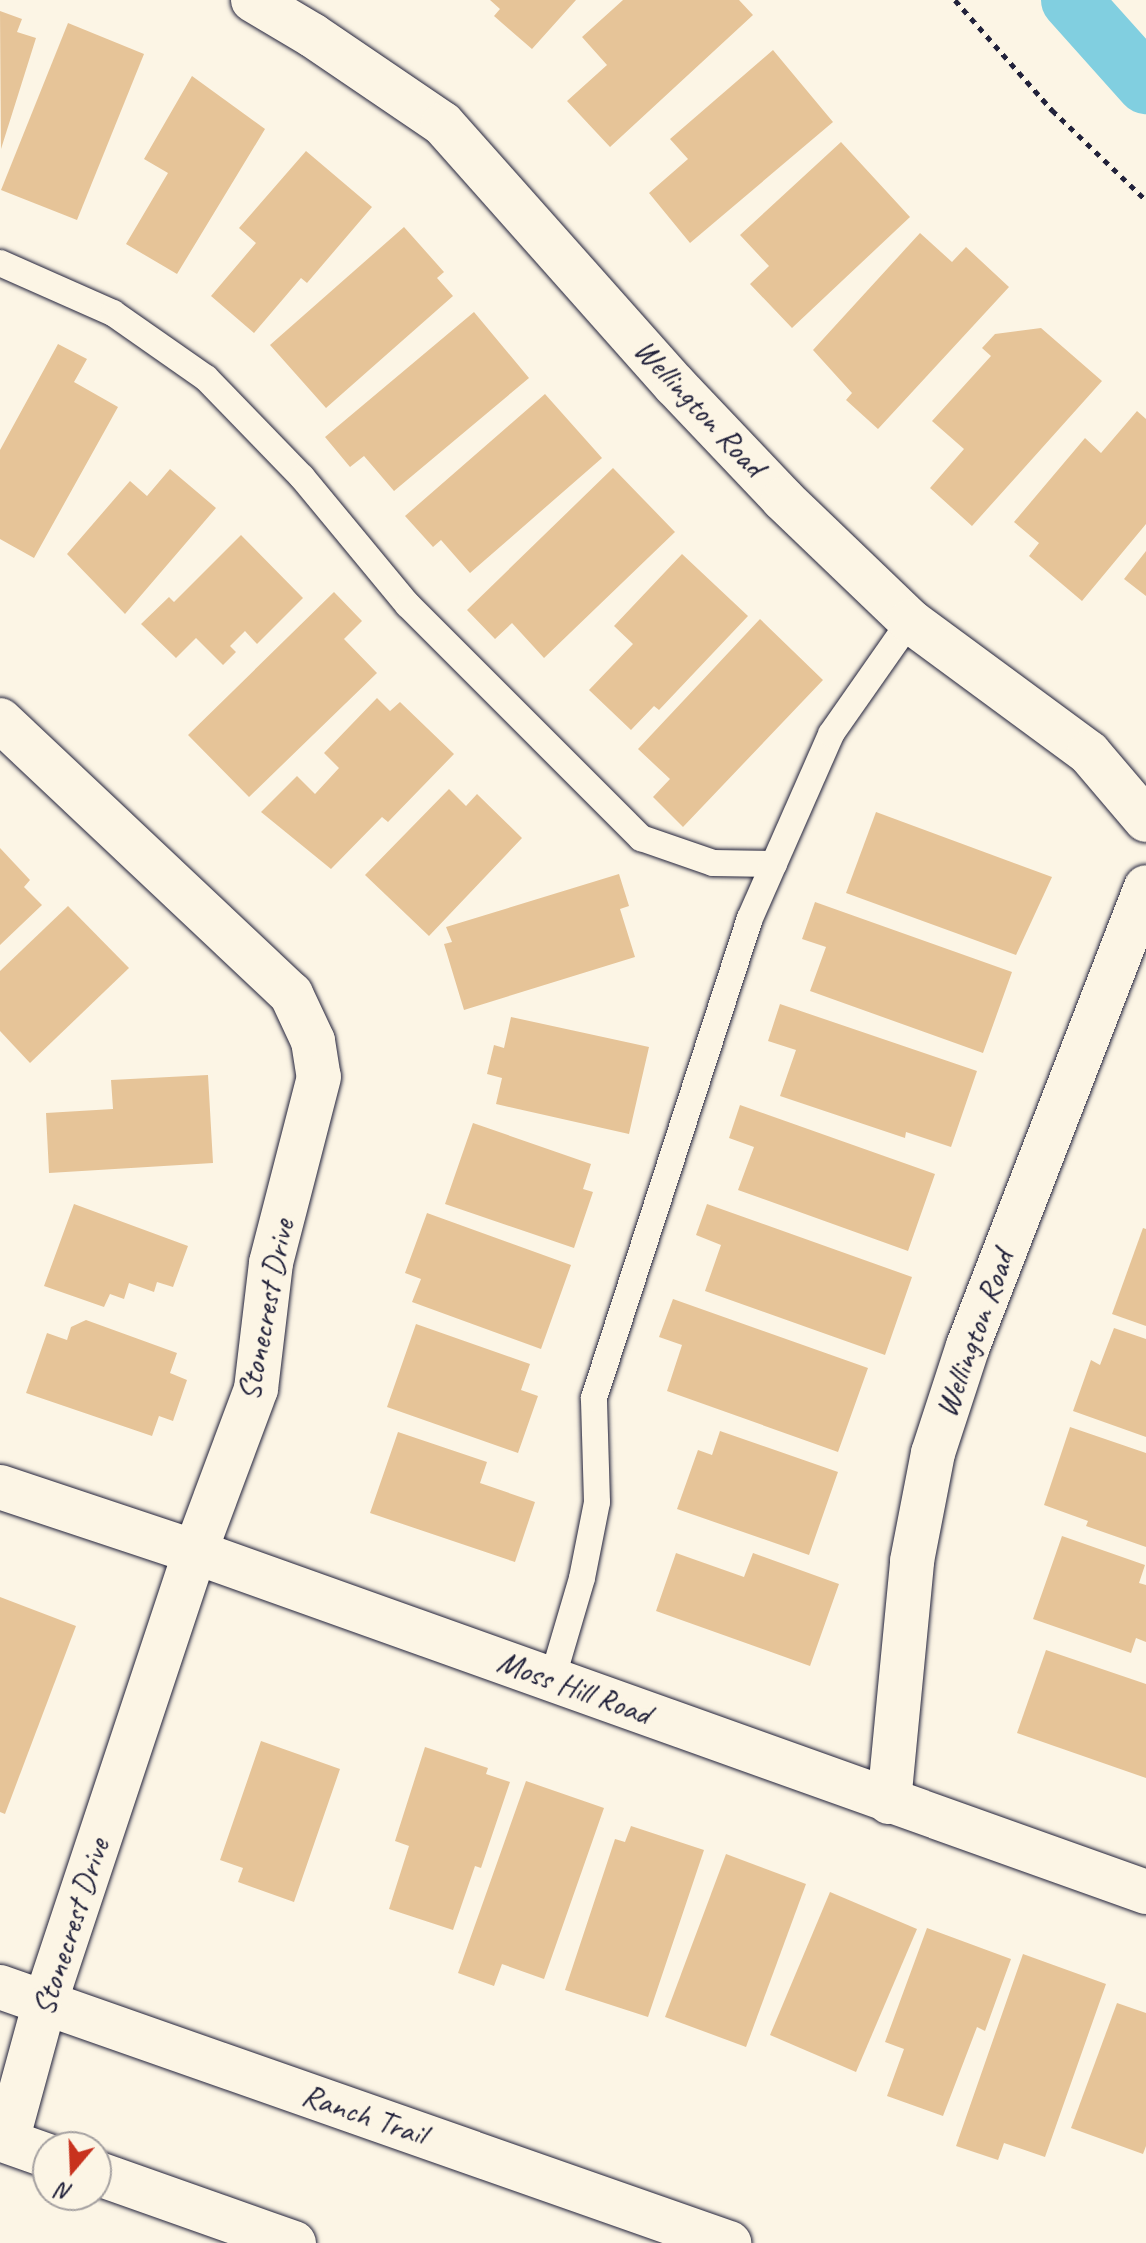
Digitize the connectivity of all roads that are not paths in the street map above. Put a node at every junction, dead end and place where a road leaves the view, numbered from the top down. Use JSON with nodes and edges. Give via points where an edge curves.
{"nodes":[{"id":1,"x":253,"y":0,"type":"edge"},
{"id":2,"x":0,"y":263,"type":"edge"},
{"id":3,"x":910,"y":621,"type":"junction"},
{"id":4,"x":0,"y":720,"type":"edge"},
{"id":5,"x":1146,"y":820,"type":"edge"},
{"id":6,"x":774,"y":864,"type":"junction"},
{"id":7,"x":1146,"y":887,"type":"edge"},
{"id":8,"x":0,"y":1487,"type":"edge"},
{"id":9,"x":195,"y":1552,"type":"junction"},
{"id":10,"x":552,"y":1680,"type":"junction"},
{"id":11,"x":889,"y":1802,"type":"junction"},
{"id":12,"x":1146,"y":1892,"type":"edge"},
{"id":13,"x":0,"y":1987,"type":"edge"},
{"id":14,"x":45,"y":2002,"type":"junction"},
{"id":15,"x":2,"y":2149,"type":"edge"},
{"id":16,"x":32,"y":2154,"type":"edge"},
{"id":17,"x":112,"y":2179,"type":"edge"},
{"id":18,"x":294,"y":2243,"type":"edge"},
{"id":19,"x":729,"y":2243,"type":"edge"}],
"edges":[{"from":1,"to":3,"type":"street","name":"Wellington Road","via":[[443,124],[675,385]]},
{"from":2,"to":6,"type":"lane","via":[[113,313],[206,378],[302,477],[408,605],[641,838],[713,863]]},
{"from":3,"to":5,"type":"street","name":"Wellington Road","via":[[1089,753]]},
{"from":3,"to":6,"type":"lane","via":[[831,734]]},
{"from":4,"to":9,"type":"street","name":"Stonecrest Drive","via":[[291,994],[313,1041],[319,1077],[271,1263],[256,1389]]},
{"from":6,"to":10,"type":"lane","via":[[750,918],[594,1398],[597,1502],[582,1578]]},
{"from":7,"to":11,"type":"street","name":"Wellington Road","via":[[968,1346],[933,1453],[912,1561]]},
{"from":8,"to":9,"type":"street","name":"Moss Hill Road"},
{"from":9,"to":10,"type":"street","name":"Moss Hill Road"},
{"from":9,"to":14,"type":"street","name":"Stonecrest Drive"},
{"from":10,"to":11,"type":"street","name":"Moss Hill Road"},
{"from":11,"to":12,"type":"street","name":"Moss Hill Road"},
{"from":13,"to":14,"type":"street","name":"Ranch Trail"},
{"from":14,"to":15,"type":"street","name":"Stonecrest Drive"},
{"from":14,"to":19,"type":"street","name":"Ranch Trail"},
{"from":15,"to":16,"type":"street"},
{"from":17,"to":18,"type":"street"}]}
